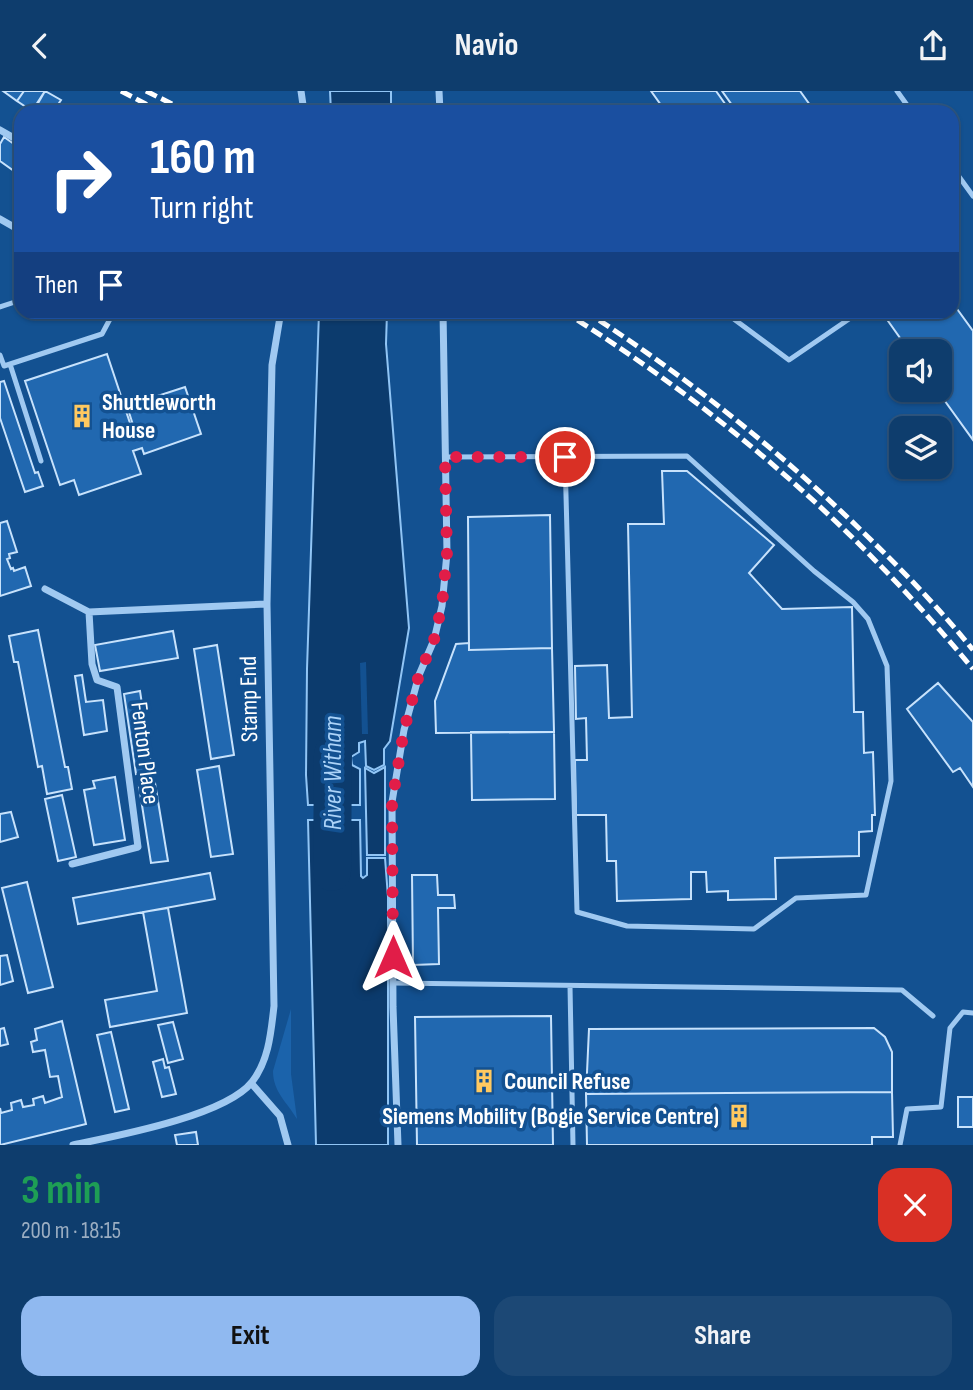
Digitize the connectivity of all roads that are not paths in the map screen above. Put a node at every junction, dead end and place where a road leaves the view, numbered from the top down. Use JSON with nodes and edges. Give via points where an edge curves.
{"nodes":[{"id":1,"x":959,"y":177,"type":"edge"},
{"id":2,"x":973,"y":196,"type":"edge"},
{"id":3,"x":110,"y":319,"type":"edge"},
{"id":4,"x":280,"y":319,"type":"edge"},
{"id":5,"x":443,"y":319,"type":"edge"},
{"id":6,"x":734,"y":319,"type":"edge"},
{"id":7,"x":849,"y":319,"type":"dead end"},
{"id":8,"x":0,"y":355,"type":"edge"},
{"id":9,"x":10,"y":364,"type":"junction"},
{"id":10,"x":445,"y":457,"type":"junction"},
{"id":11,"x":565,"y":457,"type":"junction"},
{"id":12,"x":41,"y":461,"type":"dead end"},
{"id":13,"x":45,"y":589,"type":"dead end"},
{"id":14,"x":267,"y":604,"type":"junction"},
{"id":15,"x":89,"y":612,"type":"junction"},
{"id":16,"x":72,"y":864,"type":"dead end"},
{"id":17,"x":393,"y":983,"type":"junction"},
{"id":18,"x":570,"y":986,"type":"junction"},
{"id":19,"x":973,"y":1013,"type":"edge"},
{"id":20,"x":933,"y":1016,"type":"dead end"},
{"id":21,"x":251,"y":1083,"type":"junction"},
{"id":22,"x":123,"y":1135,"type":"junction"},
{"id":23,"x":72,"y":1145,"type":"edge"},
{"id":24,"x":125,"y":1145,"type":"edge"},
{"id":25,"x":288,"y":1145,"type":"edge"},
{"id":26,"x":398,"y":1145,"type":"edge"},
{"id":27,"x":573,"y":1145,"type":"edge"},
{"id":28,"x":900,"y":1145,"type":"edge"}],
"edges":[{"from":1,"to":2,"type":"lane"},
{"from":3,"to":9,"type":"lane","via":[[102,334]]},
{"from":4,"to":14,"type":"street","name":"Stamp End","via":[[272,365]]},
{"from":5,"to":10,"type":"street"},
{"from":6,"to":7,"type":"lane","via":[[789,360]]},
{"from":8,"to":9,"type":"lane","via":[[4,366]]},
{"from":9,"to":12,"type":"lane"},
{"from":10,"to":11,"type":"lane"},
{"from":10,"to":17,"type":"street","via":[[447,553],[442,605],[404,730],[392,802]]},
{"from":11,"to":11,"type":"lane","via":[[687,456],[868,619],[887,666],[891,781],[866,895],[796,898],[754,929],[627,926],[577,912]]},
{"from":13,"to":15,"type":"street"},
{"from":14,"to":15,"type":"street"},
{"from":14,"to":21,"type":"street","name":"Stamp End","via":[[274,1006],[270,1044]]},
{"from":15,"to":16,"type":"street","name":"Fenton Place","via":[[97,680],[117,687],[138,847]]},
{"from":17,"to":18,"type":"lane"},
{"from":17,"to":26,"type":"street"},
{"from":18,"to":20,"type":"lane","via":[[902,990]]},
{"from":18,"to":27,"type":"lane"},
{"from":19,"to":28,"type":"lane","via":[[963,1013],[950,1028],[941,1107],[907,1109]]},
{"from":21,"to":22,"type":"street","via":[[212,1109]]},
{"from":21,"to":25,"type":"street","via":[[279,1116]]},
{"from":22,"to":23,"type":"street"},
{"from":22,"to":24,"type":"street"}]}
